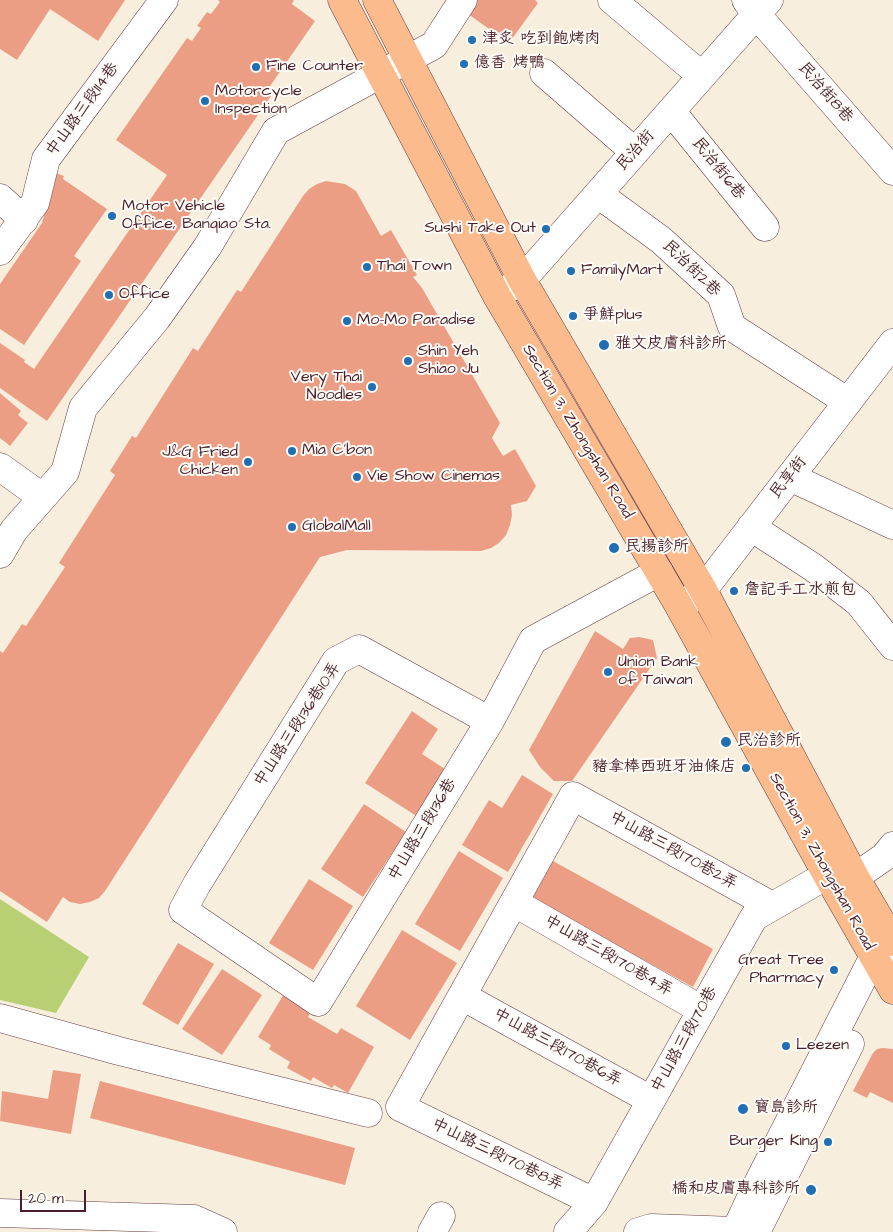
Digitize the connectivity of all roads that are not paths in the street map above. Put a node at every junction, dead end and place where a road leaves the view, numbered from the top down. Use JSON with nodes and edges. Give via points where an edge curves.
{"nodes":[{"id":1,"x":164,"y":0,"type":"edge"},
{"id":2,"x":342,"y":0,"type":"edge"},
{"id":3,"x":377,"y":0,"type":"edge"},
{"id":4,"x":463,"y":0,"type":"edge"},
{"id":5,"x":612,"y":0,"type":"edge"},
{"id":6,"x":757,"y":5,"type":"edge"},
{"id":7,"x":408,"y":60,"type":"junction"},
{"id":8,"x":544,"y":72,"type":"dead end"},
{"id":9,"x":381,"y":74,"type":"junction"},
{"id":10,"x":702,"y":76,"type":"junction"},
{"id":11,"x":671,"y":111,"type":"junction"},
{"id":12,"x":635,"y":152,"type":"junction"},
{"id":13,"x":893,"y":171,"type":"edge"},
{"id":14,"x":598,"y":194,"type":"junction"},
{"id":15,"x":0,"y":198,"type":"edge"},
{"id":16,"x":24,"y":220,"type":"junction"},
{"id":17,"x":765,"y":227,"type":"dead end"},
{"id":18,"x":0,"y":251,"type":"edge"},
{"id":19,"x":522,"y":280,"type":"junction"},
{"id":20,"x":497,"y":296,"type":"junction"},
{"id":21,"x":893,"y":343,"type":"edge"},
{"id":22,"x":848,"y":402,"type":"junction"},
{"id":23,"x":0,"y":467,"type":"edge"},
{"id":24,"x":790,"y":477,"type":"junction"},
{"id":25,"x":42,"y":497,"type":"junction"},
{"id":26,"x":893,"y":526,"type":"edge"},
{"id":27,"x":751,"y":528,"type":"junction"},
{"id":28,"x":0,"y":554,"type":"edge"},
{"id":29,"x":660,"y":572,"type":"junction"},
{"id":30,"x":703,"y":590,"type":"junction"},
{"id":31,"x":680,"y":606,"type":"junction"},
{"id":32,"x":893,"y":646,"type":"edge"},
{"id":33,"x":490,"y":721,"type":"junction"},
{"id":34,"x":893,"y":846,"type":"edge"},
{"id":35,"x":827,"y":875,"type":"junction"},
{"id":36,"x":855,"y":877,"type":"junction"},
{"id":37,"x":514,"y":903,"type":"junction"},
{"id":38,"x":772,"y":906,"type":"junction"},
{"id":39,"x":183,"y":910,"type":"joint"},
{"id":40,"x":888,"y":962,"type":"edge"},
{"id":41,"x":462,"y":996,"type":"junction"},
{"id":42,"x":702,"y":1010,"type":"junction"},
{"id":43,"x":0,"y":1018,"type":"edge"},
{"id":44,"x":651,"y":1100,"type":"junction"},
{"id":45,"x":368,"y":1113,"type":"dead end"},
{"id":46,"x":594,"y":1202,"type":"junction"},
{"id":47,"x":0,"y":1213,"type":"edge"},
{"id":48,"x":192,"y":1226,"type":"edge"},
{"id":49,"x":223,"y":1232,"type":"edge"},
{"id":50,"x":568,"y":1232,"type":"edge"},
{"id":51,"x":638,"y":1232,"type":"edge"},
{"id":52,"x":735,"y":1232,"type":"edge"},
{"id":53,"x":756,"y":1232,"type":"edge"}],
"edges":[{"from":1,"to":16,"type":"street","name":"中山路三段114巷","via":[[46,159],[35,203]]},
{"from":2,"to":9,"type":"main road","name":"Section 3, Zhongshan Road"},
{"from":3,"to":7,"type":"main road","name":"Section 3, Zhongshan Road"},
{"from":4,"to":7,"type":"street","via":[[434,45]]},
{"from":5,"to":10,"type":"street"},
{"from":6,"to":10,"type":"street","name":"民治街"},
{"from":6,"to":13,"type":"street","name":"民治街8巷"},
{"from":7,"to":9,"type":"street"},
{"from":7,"to":19,"type":"main road","name":"Section 3, Zhongshan Road"},
{"from":8,"to":12,"type":"street"},
{"from":9,"to":20,"type":"main road","name":"Section 3, Zhongshan Road"},
{"from":9,"to":25,"type":"street","via":[[276,131],[208,246],[157,318],[83,408],[65,472]]},
{"from":10,"to":11,"type":"street","name":"民治街"},
{"from":11,"to":12,"type":"street","name":"民治街"},
{"from":11,"to":17,"type":"street","name":"民治街6巷"},
{"from":12,"to":14,"type":"street","name":"民治街"},
{"from":14,"to":19,"type":"street","name":"民治街"},
{"from":14,"to":22,"type":"street","name":"民治街2巷","via":[[661,240],[721,295],[732,327]]},
{"from":15,"to":16,"type":"street"},
{"from":16,"to":18,"type":"street","name":"中山路三段114巷"},
{"from":19,"to":20,"type":"street","name":"民治街"},
{"from":19,"to":30,"type":"main road","name":"Section 3, Zhongshan Road"},
{"from":20,"to":29,"type":"main road","name":"Section 3, Zhongshan Road"},
{"from":21,"to":22,"type":"street","name":"民享街"},
{"from":22,"to":24,"type":"street","name":"民享街"},
{"from":23,"to":25,"type":"street"},
{"from":24,"to":26,"type":"street"},
{"from":24,"to":27,"type":"street","name":"民享街"},
{"from":25,"to":28,"type":"street","via":[[14,530]]},
{"from":27,"to":30,"type":"street","name":"民享街"},
{"from":27,"to":32,"type":"street","via":[[814,568],[859,603]]},
{"from":29,"to":31,"type":"main road","name":"Section 3, Zhongshan Road"},
{"from":29,"to":33,"type":"street","name":"中山路三段136巷","via":[[533,640]]},
{"from":30,"to":31,"type":"street","name":"民享街"},
{"from":30,"to":36,"type":"main road","name":"Section 3, Zhongshan Road"},
{"from":31,"to":35,"type":"main road","name":"Section 3, Zhongshan Road"},
{"from":33,"to":39,"type":"street","name":"中山路三段136巷10弄","via":[[359,649],[336,661]]},
{"from":33,"to":39,"type":"street","name":"中山路三段136巷","via":[[318,1002]]},
{"from":34,"to":36,"type":"street","via":[[884,857]]},
{"from":35,"to":36,"type":"street"},
{"from":35,"to":38,"type":"street","name":"中山路三段170巷"},
{"from":35,"to":40,"type":"main road","name":"Section 3, Zhongshan Road"},
{"from":36,"to":40,"type":"main road","name":"Section 3, Zhongshan Road"},
{"from":37,"to":38,"type":"street","name":"中山路三段170巷2弄","via":[[574,796]]},
{"from":37,"to":41,"type":"street"},
{"from":37,"to":42,"type":"street","name":"中山路三段170巷4弄"},
{"from":38,"to":42,"type":"street","name":"中山路三段170巷","via":[[754,917]]},
{"from":40,"to":52,"type":"street","via":[[757,1185]]},
{"from":40,"to":53,"type":"street"},
{"from":41,"to":44,"type":"street","name":"中山路三段170巷6弄"},
{"from":41,"to":46,"type":"street","name":"中山路三段170巷8弄","via":[[400,1107]]},
{"from":42,"to":44,"type":"street","name":"中山路三段170巷"},
{"from":43,"to":45,"type":"street"},
{"from":44,"to":46,"type":"street","name":"中山路三段170巷"},
{"from":46,"to":50,"type":"street","name":"中山路三段170巷"},
{"from":47,"to":48,"type":"street"},
{"from":48,"to":49,"type":"street"},
{"from":51,"to":52,"type":"street","via":[[651,1228]]}]}
